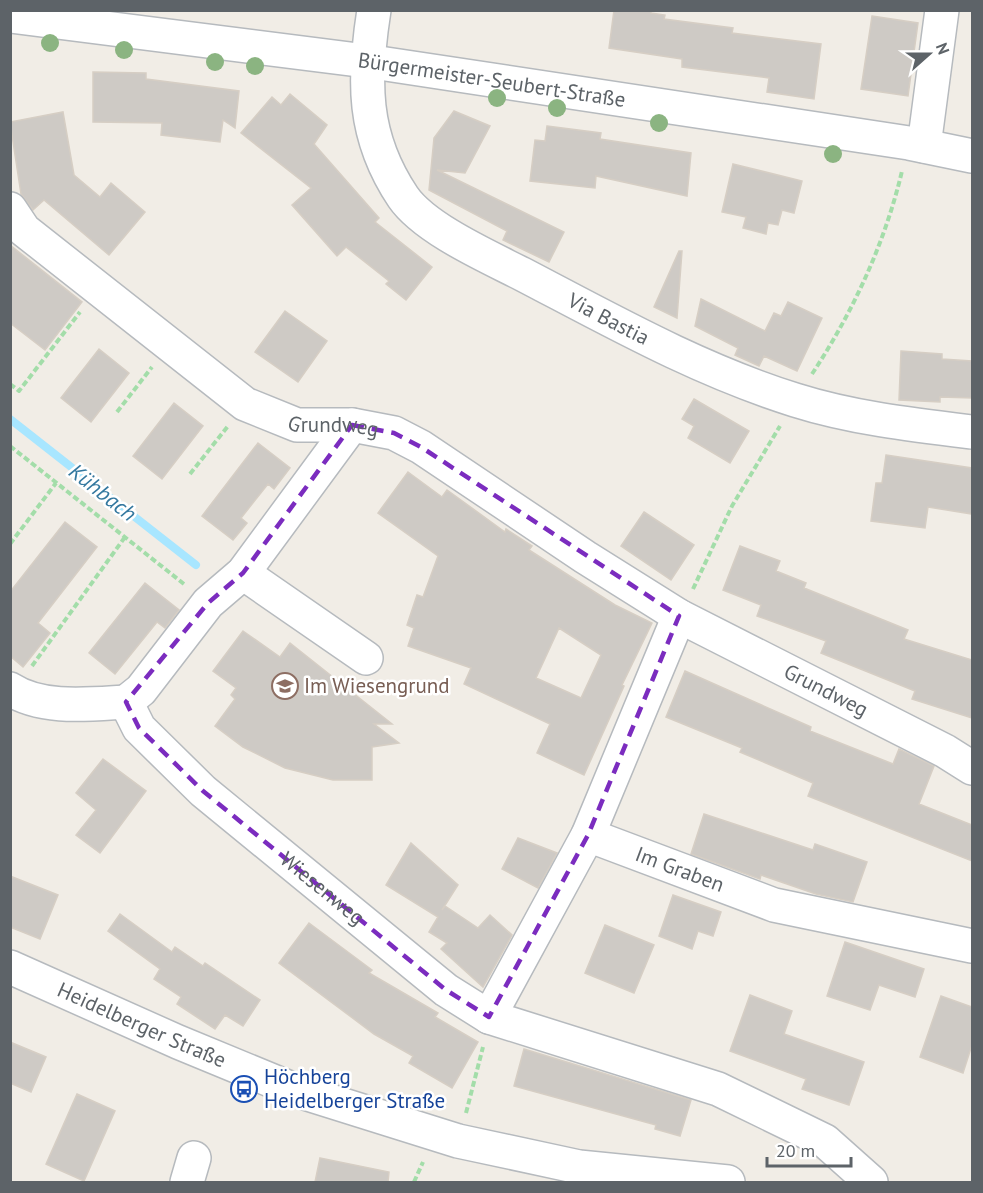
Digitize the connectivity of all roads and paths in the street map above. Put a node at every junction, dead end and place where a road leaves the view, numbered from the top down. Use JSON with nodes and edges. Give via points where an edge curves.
{"nodes":[{"id":1,"x":374,"y":10,"type":"edge"},
{"id":2,"x":942,"y":10,"type":"edge"},
{"id":3,"x":10,"y":16,"type":"edge"},
{"id":4,"x":366,"y":61,"type":"junction"},
{"id":5,"x":924,"y":146,"type":"junction"},
{"id":6,"x":972,"y":156,"type":"edge"},
{"id":7,"x":900,"y":180,"type":"dead end"},
{"id":8,"x":10,"y":209,"type":"edge"},
{"id":9,"x":97,"y":290,"type":"junction"},
{"id":10,"x":169,"y":346,"type":"junction"},
{"id":11,"x":814,"y":371,"type":"dead end"},
{"id":12,"x":10,"y":384,"type":"edge"},
{"id":13,"x":245,"y":404,"type":"junction"},
{"id":14,"x":117,"y":412,"type":"dead end"},
{"id":15,"x":352,"y":425,"type":"junction"},
{"id":16,"x":972,"y":432,"type":"edge"},
{"id":17,"x":776,"y":433,"type":"dead end"},
{"id":18,"x":10,"y":446,"type":"edge"},
{"id":19,"x":190,"y":474,"type":"dead end"},
{"id":20,"x":56,"y":483,"type":"junction"},
{"id":21,"x":125,"y":537,"type":"junction"},
{"id":22,"x":10,"y":544,"type":"edge"},
{"id":23,"x":243,"y":573,"type":"junction"},
{"id":24,"x":698,"y":580,"type":"dead end"},
{"id":25,"x":208,"y":603,"type":"junction"},
{"id":26,"x":679,"y":616,"type":"junction"},
{"id":27,"x":366,"y":658,"type":"dead end"},
{"id":28,"x":12,"y":690,"type":"edge"},
{"id":29,"x":126,"y":702,"type":"junction"},
{"id":30,"x":972,"y":768,"type":"edge"},
{"id":31,"x":588,"y":835,"type":"junction"},
{"id":32,"x":972,"y":946,"type":"edge"},
{"id":33,"x":10,"y":967,"type":"edge"},
{"id":34,"x":489,"y":1017,"type":"junction"},
{"id":35,"x":458,"y":1141,"type":"junction"},
{"id":36,"x":424,"y":1159,"type":"dead end"},
{"id":37,"x":414,"y":1182,"type":"edge"},
{"id":38,"x":728,"y":1182,"type":"edge"},
{"id":39,"x":871,"y":1182,"type":"edge"}],
"edges":[{"from":1,"to":4,"type":"street","name":"Via Bastia"},
{"from":2,"to":5,"type":"street"},
{"from":3,"to":4,"type":"street","name":"Bürgermeister-Seubert-Straße"},
{"from":4,"to":5,"type":"street","name":"Bürgermeister-Seubert-Straße"},
{"from":4,"to":16,"type":"street","name":"Via Bastia","via":[[369,118],[383,161],[404,199],[438,229],[670,351],[795,400],[892,423]]},
{"from":5,"to":6,"type":"street","name":"Bürgermeister-Seubert-Straße"},
{"from":7,"to":11,"type":"path","via":[[846,322]]},
{"from":8,"to":9,"type":"street","name":"Grundweg","via":[[24,230]]},
{"from":9,"to":10,"type":"street","name":"Grundweg"},
{"from":9,"to":12,"type":"path","via":[[19,391]]},
{"from":10,"to":13,"type":"street","name":"Grundweg"},
{"from":10,"to":14,"type":"path"},
{"from":13,"to":15,"type":"street","name":"Grundweg","via":[[297,425]]},
{"from":13,"to":19,"type":"path"},
{"from":15,"to":23,"type":"street"},
{"from":15,"to":26,"type":"street","name":"Grundweg","via":[[394,434],[421,447]]},
{"from":17,"to":24,"type":"path","via":[[732,506]]},
{"from":18,"to":20,"type":"path"},
{"from":20,"to":21,"type":"path"},
{"from":20,"to":22,"type":"path"},
{"from":21,"to":25,"type":"path"},
{"from":21,"to":28,"type":"path"},
{"from":23,"to":25,"type":"street"},
{"from":23,"to":27,"type":"street"},
{"from":25,"to":29,"type":"street","via":[[141,690]]},
{"from":26,"to":30,"type":"street","name":"Grundweg"},
{"from":26,"to":31,"type":"street"},
{"from":28,"to":29,"type":"street","via":[[52,703]]},
{"from":29,"to":34,"type":"street","name":"Wiesenweg","via":[[138,728],[204,791],[446,990]]},
{"from":31,"to":32,"type":"street","name":"Im Graben","via":[[774,905]]},
{"from":31,"to":34,"type":"street"},
{"from":33,"to":35,"type":"street","name":"Heidelberger Straße","via":[[292,1089]]},
{"from":34,"to":35,"type":"path"},
{"from":34,"to":39,"type":"street","name":"Wiesenweg","via":[[718,1089],[825,1141]]},
{"from":35,"to":38,"type":"street","name":"Heidelberger Straße","via":[[579,1167]]},
{"from":36,"to":37,"type":"path"}]}
